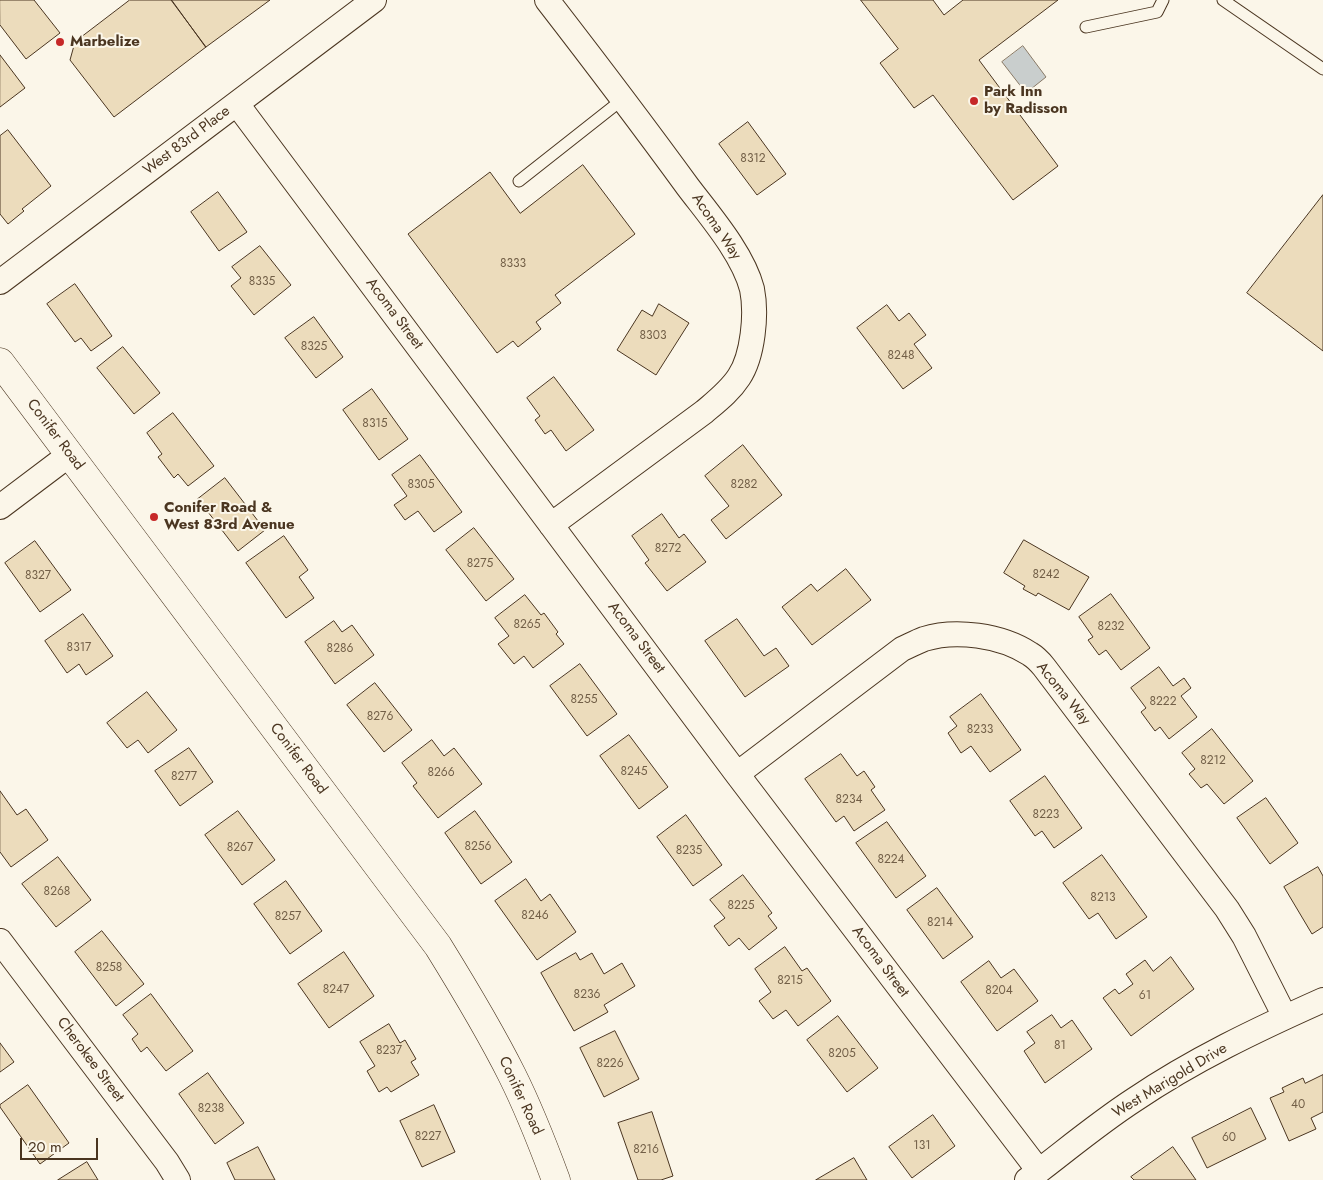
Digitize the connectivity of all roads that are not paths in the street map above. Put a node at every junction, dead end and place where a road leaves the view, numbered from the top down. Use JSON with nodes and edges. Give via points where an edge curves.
{"nodes":[{"id":1,"x":374,"y":0,"type":"edge"},
{"id":2,"x":547,"y":0,"type":"edge"},
{"id":3,"x":1163,"y":0,"type":"edge"},
{"id":4,"x":1223,"y":0,"type":"edge"},
{"id":5,"x":1086,"y":27,"type":"dead end"},
{"id":6,"x":1323,"y":69,"type":"edge"},
{"id":7,"x":623,"y":99,"type":"junction"},
{"id":8,"x":236,"y":104,"type":"junction"},
{"id":9,"x":519,"y":181,"type":"dead end"},
{"id":10,"x":0,"y":282,"type":"edge"},
{"id":11,"x":0,"y":362,"type":"edge"},
{"id":12,"x":70,"y":455,"type":"junction"},
{"id":13,"x":0,"y":507,"type":"edge"},
{"id":14,"x":551,"y":525,"type":"junction"},
{"id":15,"x":737,"y":774,"type":"junction"},
{"id":16,"x":0,"y":941,"type":"edge"},
{"id":17,"x":1323,"y":1000,"type":"edge"},
{"id":18,"x":1285,"y":1017,"type":"junction"},
{"id":19,"x":1033,"y":1175,"type":"edge"},
{"id":20,"x":178,"y":1180,"type":"edge"},
{"id":21,"x":556,"y":1180,"type":"edge"}],
"edges":[{"from":1,"to":8,"type":"street","name":"West 83rd Place"},
{"from":2,"to":7,"type":"street","name":"Acoma Way"},
{"from":3,"to":5,"type":"lane","via":[[1157,12]]},
{"from":4,"to":6,"type":"lane"},
{"from":7,"to":9,"type":"lane"},
{"from":7,"to":14,"type":"street","name":"Acoma Way","via":[[728,240],[752,289],[754,322],[747,363],[739,378],[724,394]]},
{"from":8,"to":10,"type":"street","name":"West 83rd Place"},
{"from":8,"to":14,"type":"street","name":"Acoma Street"},
{"from":11,"to":12,"type":"street","name":"Conifer Road"},
{"from":12,"to":13,"type":"street"},
{"from":12,"to":21,"type":"street","name":"Conifer Road","via":[[438,946],[512,1076]]},
{"from":14,"to":15,"type":"street","name":"Acoma Street"},
{"from":15,"to":18,"type":"street","name":"Acoma Way","via":[[902,649],[923,640],[943,635],[982,636],[1030,653],[1044,666],[1227,909]]},
{"from":15,"to":19,"type":"street","name":"Acoma Street"},
{"from":16,"to":20,"type":"street","name":"Cherokee Street"},
{"from":17,"to":18,"type":"street","name":"West Marigold Drive"},
{"from":18,"to":19,"type":"street","name":"West Marigold Drive","via":[[1200,1060],[1135,1099]]}]}
